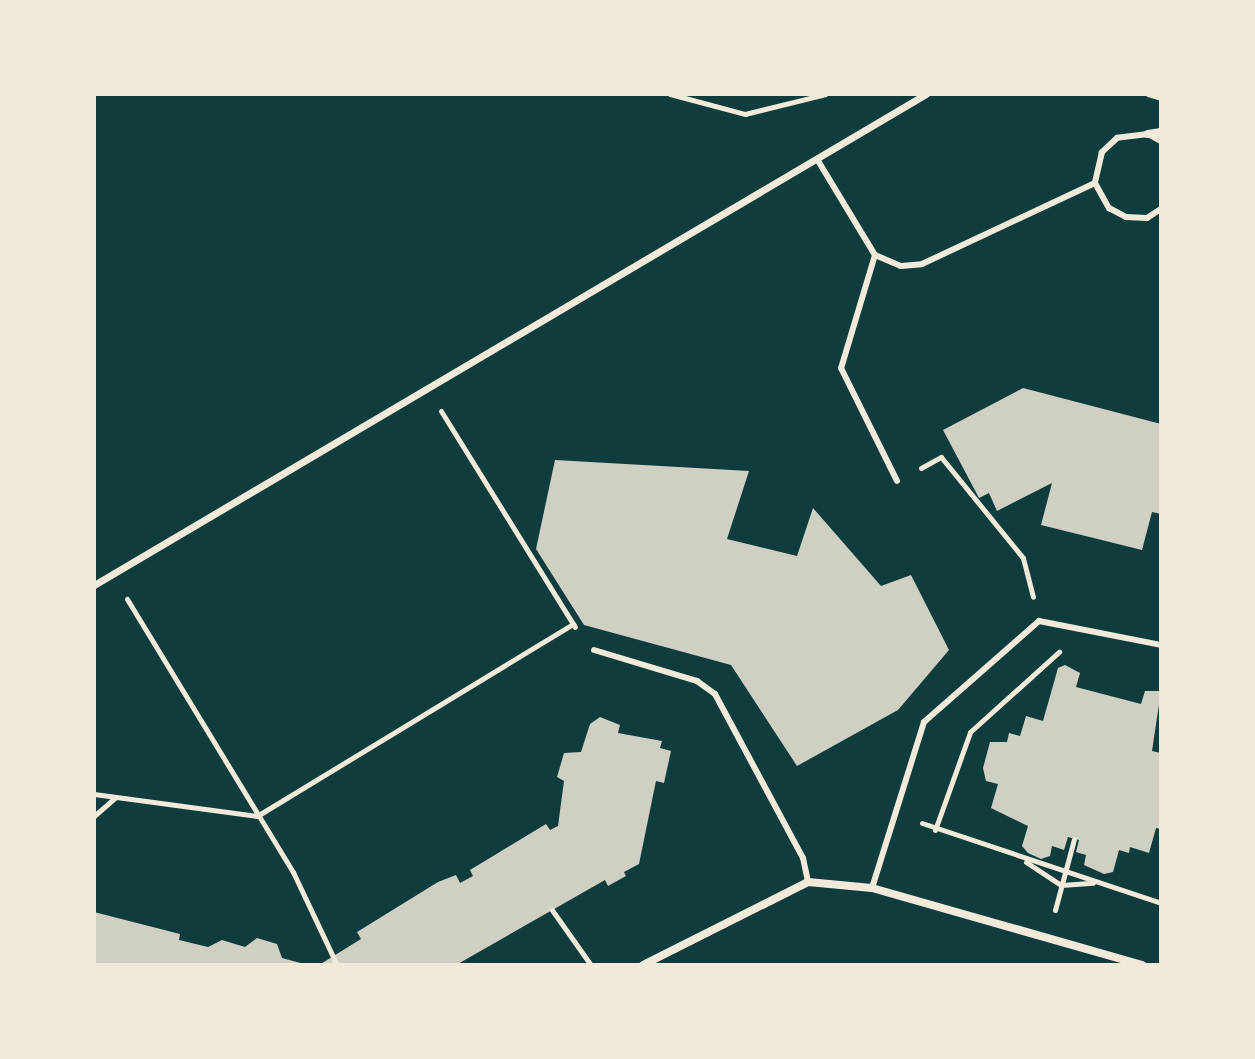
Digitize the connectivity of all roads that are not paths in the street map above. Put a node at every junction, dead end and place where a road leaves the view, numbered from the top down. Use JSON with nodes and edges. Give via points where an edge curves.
{"nodes":[{"id":1,"x":926,"y":94,"type":"edge"},
{"id":2,"x":1161,"y":132,"type":"edge"},
{"id":3,"x":1148,"y":134,"type":"junction"},
{"id":4,"x":1161,"y":141,"type":"edge"},
{"id":5,"x":817,"y":159,"type":"junction"},
{"id":6,"x":1095,"y":183,"type":"junction"},
{"id":7,"x":1161,"y":209,"type":"edge"},
{"id":8,"x":875,"y":255,"type":"junction"},
{"id":9,"x":897,"y":481,"type":"road end"},
{"id":10,"x":94,"y":585,"type":"edge"},
{"id":11,"x":1161,"y":645,"type":"edge"},
{"id":12,"x":594,"y":650,"type":"road end"},
{"id":13,"x":808,"y":882,"type":"junction"},
{"id":14,"x":872,"y":888,"type":"junction"},
{"id":15,"x":643,"y":965,"type":"edge"},
{"id":16,"x":1142,"y":965,"type":"edge"}],
"edges":[{"from":1,"to":5,"type":"street"},
{"from":2,"to":3,"type":"street"},
{"from":3,"to":4,"type":"lane"},
{"from":3,"to":6,"type":"lane","via":[[1117,138],[1102,152]]},
{"from":5,"to":8,"type":"lane"},
{"from":5,"to":10,"type":"street"},
{"from":6,"to":7,"type":"lane","via":[[1109,208],[1126,217],[1147,218]]},
{"from":6,"to":8,"type":"lane","via":[[922,264],[901,266]]},
{"from":8,"to":9,"type":"lane","via":[[841,368]]},
{"from":11,"to":14,"type":"lane","via":[[1039,621],[924,722]]},
{"from":12,"to":13,"type":"lane","via":[[697,681],[715,694],[803,858]]},
{"from":13,"to":14,"type":"street"},
{"from":13,"to":15,"type":"street"},
{"from":14,"to":16,"type":"street"}]}
